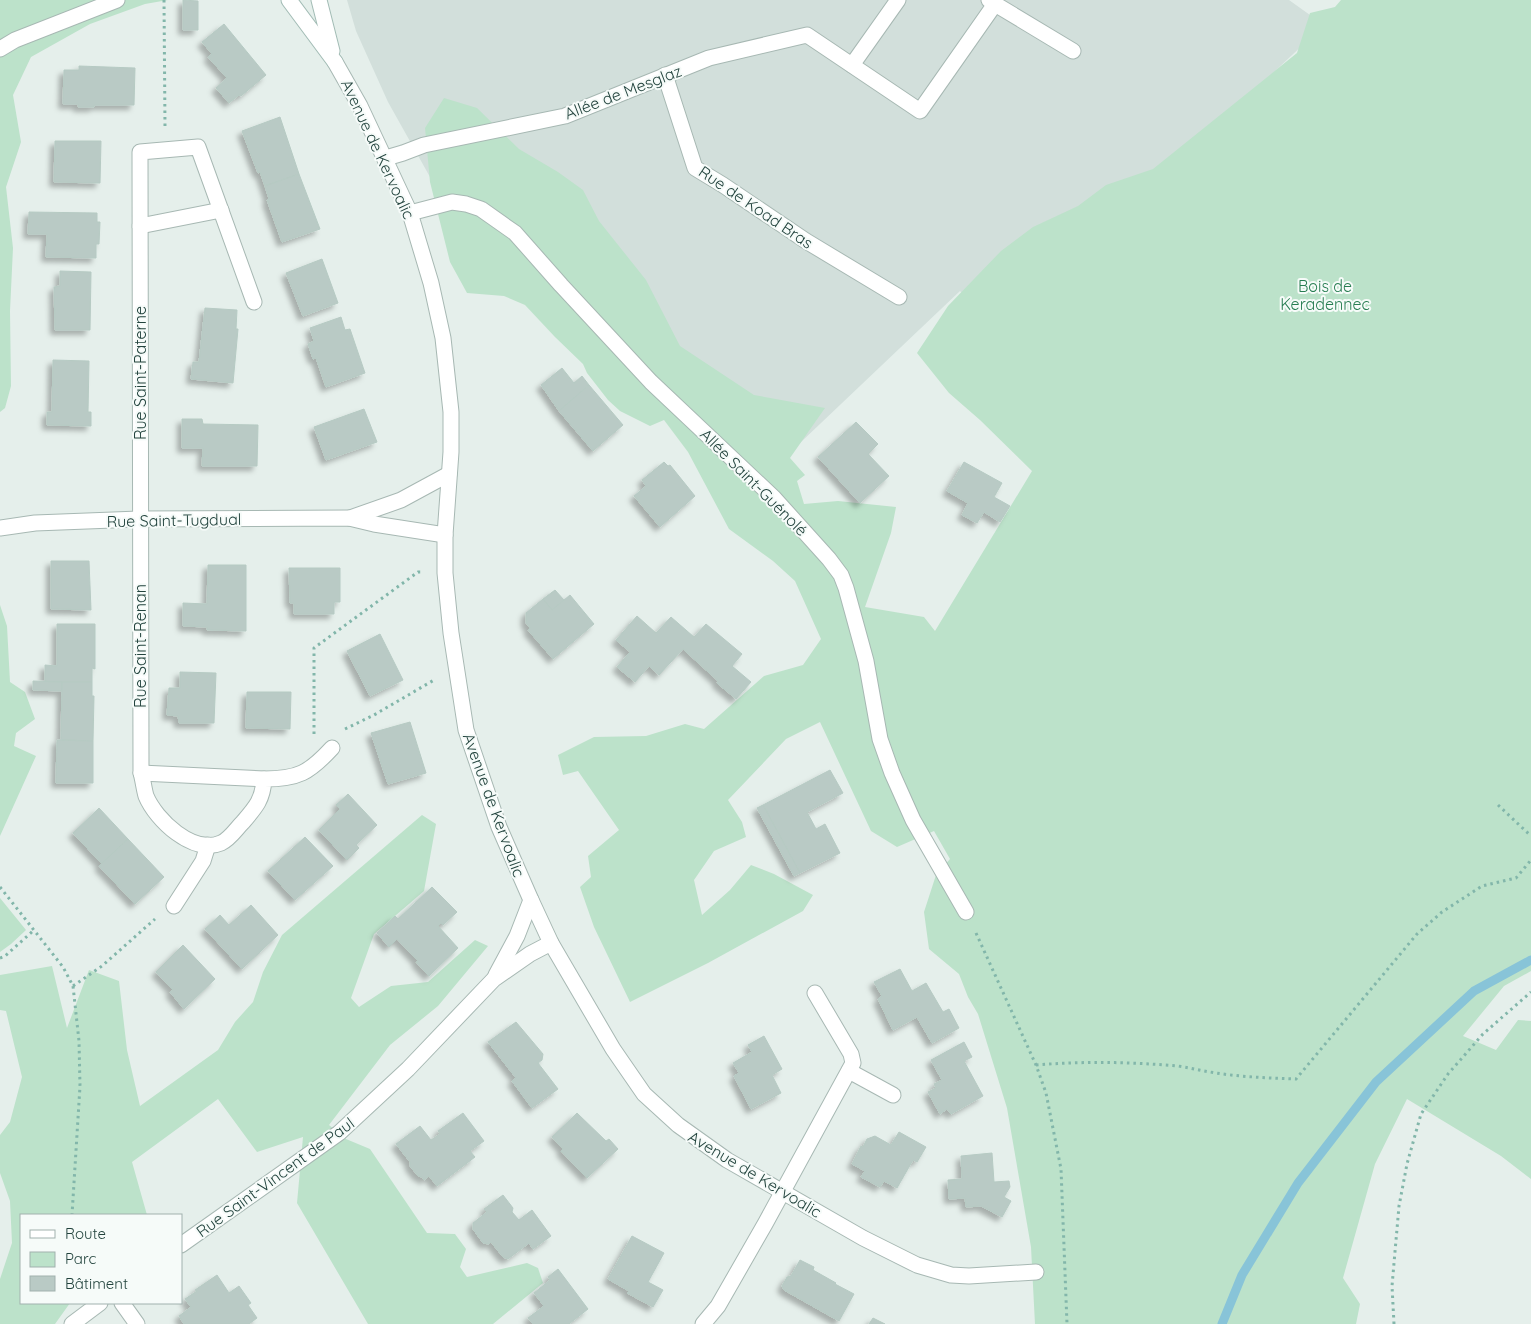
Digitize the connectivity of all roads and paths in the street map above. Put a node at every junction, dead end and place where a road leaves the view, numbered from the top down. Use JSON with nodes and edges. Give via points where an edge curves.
{"nodes":[{"id":1,"x":117,"y":0,"type":"edge"},
{"id":2,"x":164,"y":0,"type":"edge"},
{"id":3,"x":289,"y":0,"type":"edge"},
{"id":4,"x":319,"y":0,"type":"edge"},
{"id":5,"x":898,"y":0,"type":"edge"},
{"id":6,"x":992,"y":2,"type":"edge"},
{"id":7,"x":0,"y":49,"type":"edge"},
{"id":8,"x":1073,"y":51,"type":"dead end"},
{"id":9,"x":335,"y":62,"type":"junction"},
{"id":10,"x":852,"y":64,"type":"junction"},
{"id":11,"x":665,"y":75,"type":"junction"},
{"id":12,"x":165,"y":149,"type":"junction"},
{"id":13,"x":386,"y":158,"type":"junction"},
{"id":14,"x":221,"y":210,"type":"junction"},
{"id":15,"x":410,"y":213,"type":"junction"},
{"id":16,"x":140,"y":226,"type":"junction"},
{"id":17,"x":899,"y":297,"type":"dead end"},
{"id":18,"x":254,"y":302,"type":"dead end"},
{"id":19,"x":449,"y":474,"type":"junction"},
{"id":20,"x":349,"y":518,"type":"junction"},
{"id":21,"x":140,"y":519,"type":"junction"},
{"id":22,"x":0,"y":528,"type":"edge"},
{"id":23,"x":445,"y":535,"type":"junction"},
{"id":24,"x":445,"y":573,"type":"junction"},
{"id":25,"x":456,"y":668,"type":"junction"},
{"id":26,"x":332,"y":748,"type":"joint"},
{"id":27,"x":316,"y":764,"type":"junction"},
{"id":28,"x":141,"y":773,"type":"junction"},
{"id":29,"x":264,"y":779,"type":"junction"},
{"id":30,"x":1498,"y":805,"type":"dead end"},
{"id":31,"x":1531,"y":836,"type":"edge"},
{"id":32,"x":208,"y":845,"type":"junction"},
{"id":33,"x":1531,"y":860,"type":"edge"},
{"id":34,"x":0,"y":887,"type":"edge"},
{"id":35,"x":531,"y":900,"type":"junction"},
{"id":36,"x":174,"y":906,"type":"joint"},
{"id":37,"x":966,"y":912,"type":"joint"},
{"id":38,"x":33,"y":931,"type":"junction"},
{"id":39,"x":551,"y":943,"type":"junction"},
{"id":40,"x":0,"y":958,"type":"edge"},
{"id":41,"x":494,"y":979,"type":"junction"},
{"id":42,"x":72,"y":986,"type":"junction"},
{"id":43,"x":1531,"y":992,"type":"edge"},
{"id":44,"x":815,"y":993,"type":"dead end"},
{"id":45,"x":1036,"y":1064,"type":"junction"},
{"id":46,"x":849,"y":1071,"type":"junction"},
{"id":47,"x":892,"y":1094,"type":"dead end"},
{"id":48,"x":782,"y":1192,"type":"junction"},
{"id":49,"x":72,"y":1214,"type":"edge"},
{"id":50,"x":182,"y":1244,"type":"edge"},
{"id":51,"x":1036,"y":1272,"type":"dead end"},
{"id":52,"x":99,"y":1304,"type":"edge"},
{"id":53,"x":123,"y":1304,"type":"edge"},
{"id":54,"x":72,"y":1324,"type":"edge"},
{"id":55,"x":137,"y":1324,"type":"edge"},
{"id":56,"x":703,"y":1324,"type":"edge"},
{"id":57,"x":1066,"y":1324,"type":"edge"},
{"id":58,"x":1394,"y":1324,"type":"edge"}],
"edges":[{"from":1,"to":7,"type":"street","via":[[15,40]]},
{"from":2,"to":12,"type":"path"},
{"from":3,"to":9,"type":"street","name":"Avenue de Kervoalic"},
{"from":4,"to":9,"type":"street","name":"Avenue de Kervoalic"},
{"from":5,"to":10,"type":"street"},
{"from":6,"to":8,"type":"street","name":"Allée de Mesglaz"},
{"from":6,"to":10,"type":"street","name":"Allée de Mesglaz","via":[[920,112]]},
{"from":9,"to":13,"type":"street","name":"Avenue de Kervoalic"},
{"from":10,"to":11,"type":"street","name":"Allée de Mesglaz","via":[[807,34],[709,58]]},
{"from":11,"to":13,"type":"street","name":"Allée de Mesglaz","via":[[566,116],[424,145]]},
{"from":11,"to":17,"type":"street","name":"Rue de Koad Bras","via":[[695,168]]},
{"from":12,"to":14,"type":"street","name":"Rue Saint-Paterne","via":[[198,147]]},
{"from":12,"to":16,"type":"street","name":"Rue Saint-Paterne","via":[[140,152]]},
{"from":13,"to":15,"type":"street","name":"Avenue de Kervoalic"},
{"from":14,"to":16,"type":"street"},
{"from":14,"to":18,"type":"street","name":"Rue Saint-Paterne"},
{"from":15,"to":19,"type":"street","name":"Avenue de Kervoalic","via":[[443,338],[450,412]]},
{"from":15,"to":37,"type":"street","name":"Allée Saint-Guénolé","via":[[452,202],[466,204],[515,233],[644,375],[774,498],[841,575],[866,661],[880,739],[892,773],[913,820]]},
{"from":16,"to":21,"type":"street","name":"Rue Saint-Paterne"},
{"from":19,"to":20,"type":"street","name":"Rue Saint-Tugdual","via":[[401,500]]},
{"from":19,"to":23,"type":"street","name":"Avenue de Kervoalic"},
{"from":20,"to":21,"type":"street","name":"Rue Saint-Tugdual"},
{"from":20,"to":23,"type":"street","name":"Rue Saint-Tugdual"},
{"from":21,"to":22,"type":"street","name":"Rue Saint-Tugdual","via":[[35,523]]},
{"from":21,"to":28,"type":"street","name":"Rue Saint-Renan"},
{"from":23,"to":24,"type":"street","name":"Avenue de Kervoalic"},
{"from":24,"to":25,"type":"street","name":"Avenue de Kervoalic"},
{"from":24,"to":27,"type":"path","via":[[418,572],[314,648]]},
{"from":25,"to":26,"type":"path","via":[[336,734]]},
{"from":25,"to":35,"type":"street","name":"Avenue de Kervoalic","via":[[466,730],[499,827]]},
{"from":26,"to":27,"type":"street"},
{"from":27,"to":29,"type":"street","via":[[290,778]]},
{"from":28,"to":29,"type":"street"},
{"from":28,"to":32,"type":"street","name":"Rue Saint-Renan","via":[[146,796],[165,824],[189,840]]},
{"from":29,"to":32,"type":"street","via":[[261,799],[246,818],[223,842]]},
{"from":30,"to":31,"type":"path"},
{"from":32,"to":36,"type":"street","via":[[203,861]]},
{"from":33,"to":45,"type":"path","via":[[1516,878],[1482,886],[1442,912],[1417,934],[1296,1079],[1129,1062]]},
{"from":34,"to":38,"type":"path"},
{"from":35,"to":39,"type":"street","name":"Avenue de Kervoalic"},
{"from":35,"to":41,"type":"street","name":"Rue Saint-Vincent de Paul","via":[[517,936]]},
{"from":36,"to":42,"type":"path","via":[[102,966]]},
{"from":37,"to":45,"type":"path"},
{"from":38,"to":40,"type":"path"},
{"from":38,"to":42,"type":"path","via":[[63,968]]},
{"from":39,"to":41,"type":"street","name":"Rue Saint-Vincent de Paul"},
{"from":39,"to":48,"type":"street","name":"Avenue de Kervoalic","via":[[613,1049],[644,1094],[684,1130]]},
{"from":41,"to":50,"type":"street","name":"Rue Saint-Vincent de Paul","via":[[408,1069],[340,1133]]},
{"from":42,"to":49,"type":"path","via":[[79,1041],[80,1086]]},
{"from":43,"to":58,"type":"path","via":[[1477,1040],[1448,1074],[1422,1114],[1399,1206],[1392,1286]]},
{"from":44,"to":46,"type":"street","via":[[851,1054],[853,1063]]},
{"from":45,"to":57,"type":"path","via":[[1046,1093],[1061,1169]]},
{"from":46,"to":47,"type":"street"},
{"from":46,"to":48,"type":"street"},
{"from":48,"to":51,"type":"street","name":"Avenue de Kervoalic","via":[[891,1253],[934,1271],[952,1276]]},
{"from":48,"to":56,"type":"street","via":[[718,1306]]},
{"from":52,"to":54,"type":"street"},
{"from":53,"to":55,"type":"street"}]}
